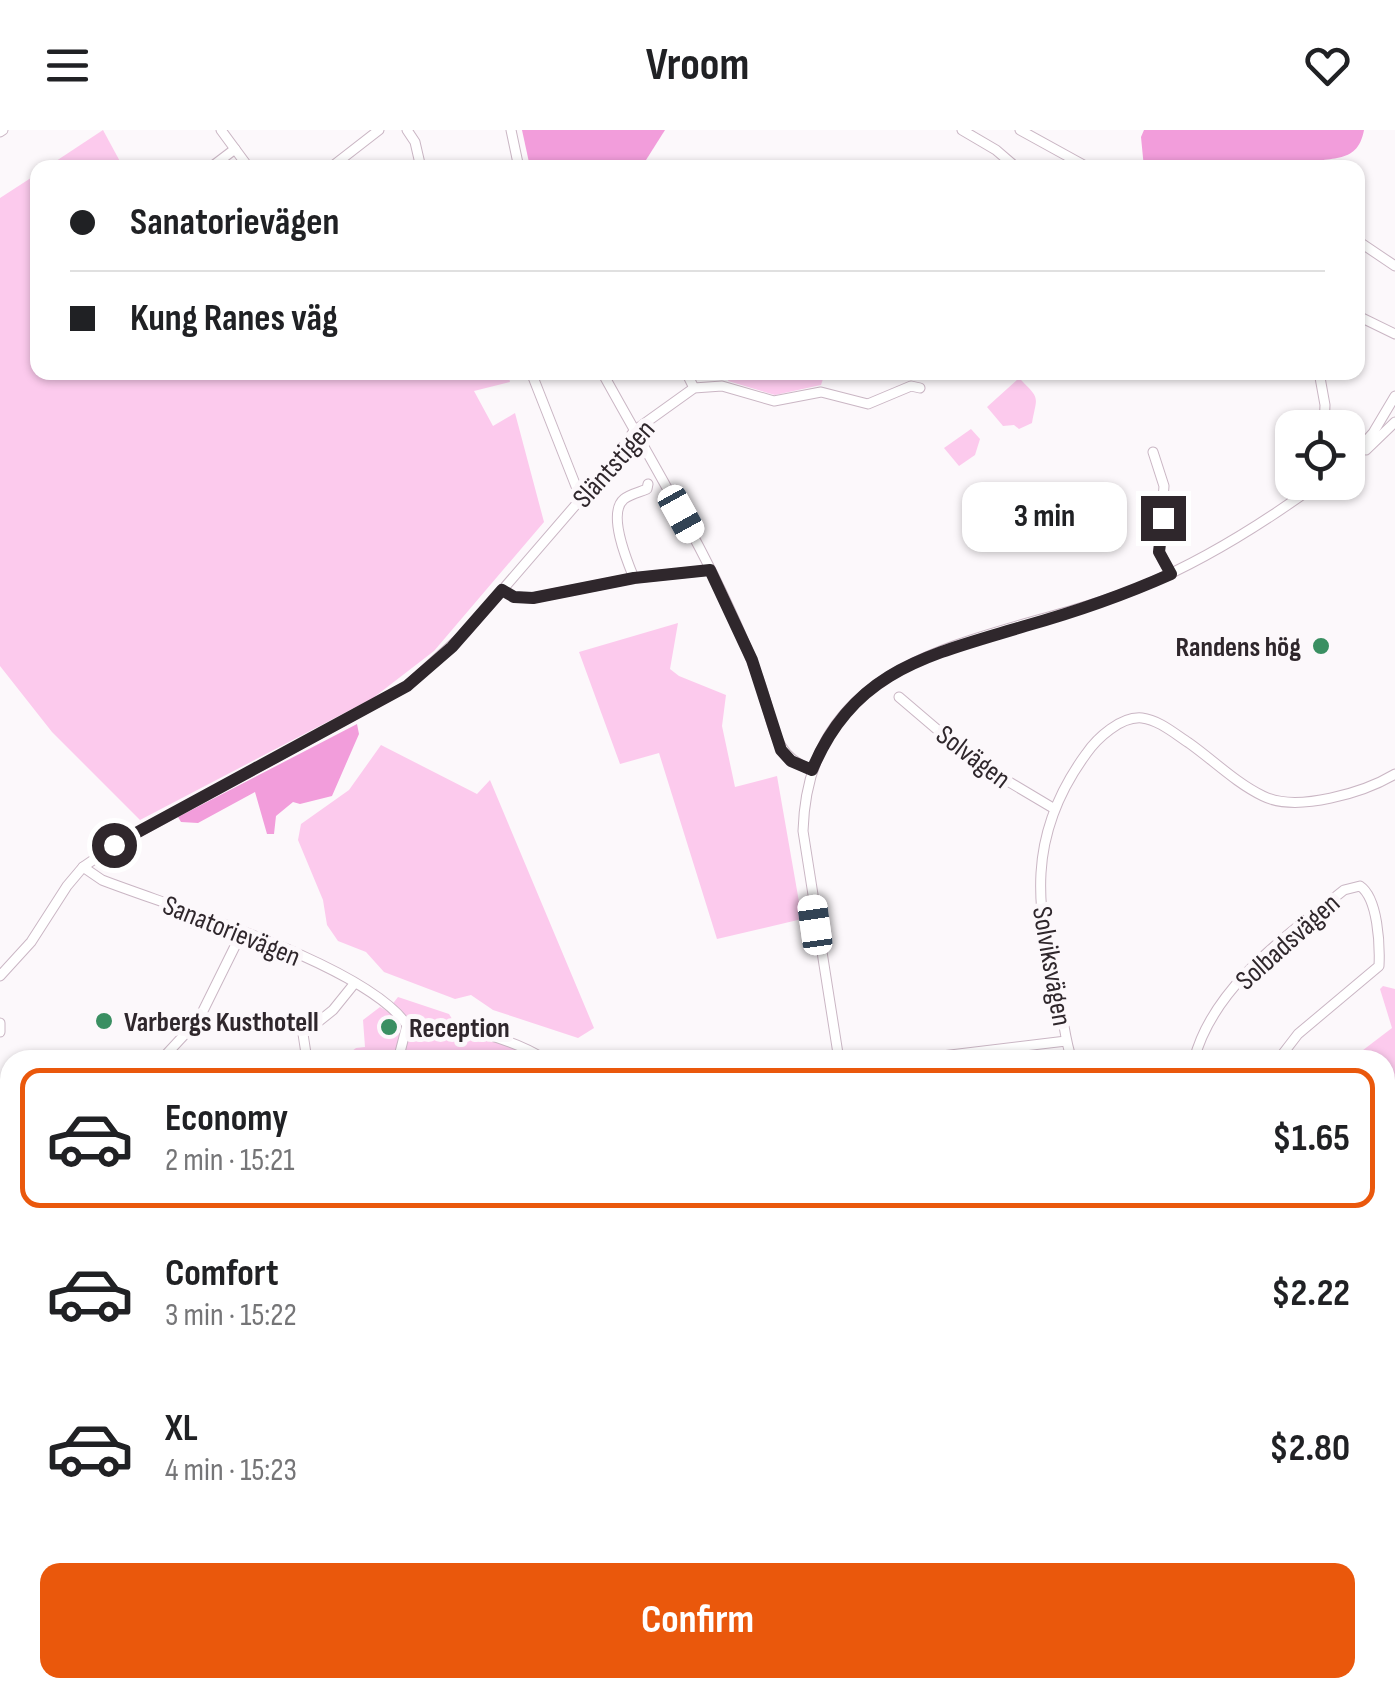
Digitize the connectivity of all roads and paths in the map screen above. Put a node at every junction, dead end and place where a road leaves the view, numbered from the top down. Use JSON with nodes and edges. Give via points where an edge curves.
{"nodes":[{"id":1,"x":221,"y":130,"type":"edge"},
{"id":2,"x":379,"y":130,"type":"edge"},
{"id":3,"x":407,"y":130,"type":"edge"},
{"id":4,"x":510,"y":130,"type":"edge"},
{"id":5,"x":962,"y":130,"type":"edge"},
{"id":6,"x":1020,"y":130,"type":"edge"},
{"id":7,"x":235,"y":149,"type":"junction"},
{"id":8,"x":1067,"y":156,"type":"junction"},
{"id":9,"x":221,"y":160,"type":"edge"},
{"id":10,"x":243,"y":160,"type":"edge"},
{"id":11,"x":340,"y":160,"type":"edge"},
{"id":12,"x":419,"y":160,"type":"edge"},
{"id":13,"x":517,"y":160,"type":"edge"},
{"id":14,"x":1008,"y":160,"type":"edge"},
{"id":15,"x":1065,"y":160,"type":"edge"},
{"id":16,"x":1075,"y":160,"type":"edge"},
{"id":17,"x":1365,"y":247,"type":"edge"},
{"id":18,"x":1395,"y":266,"type":"edge"},
{"id":19,"x":1365,"y":318,"type":"edge"},
{"id":20,"x":1365,"y":320,"type":"edge"},
{"id":21,"x":1395,"y":326,"type":"edge"},
{"id":22,"x":1395,"y":334,"type":"edge"},
{"id":23,"x":534,"y":380,"type":"edge"},
{"id":24,"x":606,"y":380,"type":"edge"},
{"id":25,"x":690,"y":380,"type":"edge"},
{"id":26,"x":1320,"y":380,"type":"edge"},
{"id":27,"x":694,"y":388,"type":"junction"},
{"id":28,"x":920,"y":388,"type":"dead end"},
{"id":29,"x":1395,"y":396,"type":"edge"},
{"id":30,"x":1325,"y":410,"type":"edge"},
{"id":31,"x":1395,"y":422,"type":"edge"},
{"id":32,"x":634,"y":430,"type":"junction"},
{"id":33,"x":1365,"y":442,"type":"edge"},
{"id":34,"x":1365,"y":448,"type":"edge"},
{"id":35,"x":1153,"y":452,"type":"dead end"},
{"id":36,"x":648,"y":484,"type":"dead end"},
{"id":37,"x":581,"y":499,"type":"junction"},
{"id":38,"x":1296,"y":500,"type":"edge"},
{"id":39,"x":710,"y":570,"type":"junction"},
{"id":40,"x":1171,"y":574,"type":"junction"},
{"id":41,"x":634,"y":578,"type":"junction"},
{"id":42,"x":502,"y":590,"type":"junction"},
{"id":43,"x":899,"y":698,"type":"dead end"},
{"id":44,"x":812,"y":770,"type":"junction"},
{"id":45,"x":1395,"y":774,"type":"edge"},
{"id":46,"x":1054,"y":808,"type":"junction"},
{"id":47,"x":83,"y":867,"type":"junction"},
{"id":48,"x":242,"y":932,"type":"junction"},
{"id":49,"x":0,"y":976,"type":"edge"},
{"id":50,"x":354,"y":984,"type":"junction"},
{"id":51,"x":0,"y":1023,"type":"edge"},
{"id":52,"x":407,"y":1025,"type":"junction"},
{"id":53,"x":0,"y":1032,"type":"edge"},
{"id":54,"x":1066,"y":1041,"type":"junction"},
{"id":55,"x":170,"y":1050,"type":"edge"},
{"id":56,"x":305,"y":1050,"type":"edge"},
{"id":57,"x":401,"y":1050,"type":"edge"},
{"id":58,"x":520,"y":1050,"type":"edge"},
{"id":59,"x":837,"y":1050,"type":"edge"},
{"id":60,"x":992,"y":1050,"type":"edge"},
{"id":61,"x":1069,"y":1050,"type":"edge"},
{"id":62,"x":1198,"y":1050,"type":"edge"},
{"id":63,"x":1286,"y":1050,"type":"edge"}],
"edges":[{"from":1,"to":7,"type":"street"},
{"from":2,"to":11,"type":"street"},
{"from":3,"to":12,"type":"street"},
{"from":4,"to":13,"type":"street"},
{"from":5,"to":14,"type":"street"},
{"from":6,"to":8,"type":"street"},
{"from":7,"to":9,"type":"street"},
{"from":7,"to":10,"type":"street"},
{"from":8,"to":15,"type":"street"},
{"from":8,"to":16,"type":"street"},
{"from":17,"to":18,"type":"street"},
{"from":19,"to":21,"type":"street"},
{"from":20,"to":22,"type":"street"},
{"from":23,"to":37,"type":"street"},
{"from":24,"to":32,"type":"street"},
{"from":25,"to":27,"type":"street"},
{"from":26,"to":30,"type":"street"},
{"from":27,"to":28,"type":"street","via":[[722,386],[774,401],[821,392],[868,404]]},
{"from":27,"to":32,"type":"street","name":"Släntstigen"},
{"from":29,"to":33,"type":"street"},
{"from":31,"to":34,"type":"street"},
{"from":32,"to":37,"type":"street","name":"Släntstigen"},
{"from":32,"to":39,"type":"street"},
{"from":35,"to":40,"type":"street","via":[[1164,486],[1159,552]]},
{"from":36,"to":41,"type":"street","via":[[619,508],[619,538]]},
{"from":37,"to":42,"type":"street","name":"Släntstigen"},
{"from":38,"to":40,"type":"street"},
{"from":39,"to":41,"type":"street"},
{"from":39,"to":44,"type":"street","via":[[752,660],[781,750]]},
{"from":40,"to":44,"type":"street","via":[[892,672],[840,718]]},
{"from":41,"to":42,"type":"street","via":[[533,598]]},
{"from":42,"to":47,"type":"street","via":[[407,686]]},
{"from":43,"to":46,"type":"street","name":"Solvägen","via":[[974,761]]},
{"from":44,"to":59,"type":"street","via":[[804,851]]},
{"from":45,"to":46,"type":"street","name":"Solviksvägen","via":[[1342,796],[1270,799],[1162,726],[1139,718],[1092,745]]},
{"from":46,"to":54,"type":"street","name":"Solviksvägen","via":[[1042,852],[1040,905]]},
{"from":47,"to":48,"type":"street","name":"Sanatorievägen"},
{"from":47,"to":49,"type":"street"},
{"from":48,"to":50,"type":"street","name":"Sanatorievägen"},
{"from":48,"to":55,"type":"street","via":[[199,1018]]},
{"from":50,"to":52,"type":"street","name":"Sanatorievägen","via":[[396,1009]]},
{"from":50,"to":56,"type":"street","via":[[302,1034]]},
{"from":51,"to":53,"type":"street"},
{"from":52,"to":57,"type":"street"},
{"from":52,"to":58,"type":"street","via":[[443,1024]]},
{"from":54,"to":60,"type":"street"},
{"from":54,"to":61,"type":"street","name":"Solviksvägen"},
{"from":62,"to":63,"type":"street","name":"Solbadsvägen","via":[[1240,980],[1344,890],[1360,886],[1372,902],[1379,966]]}]}
